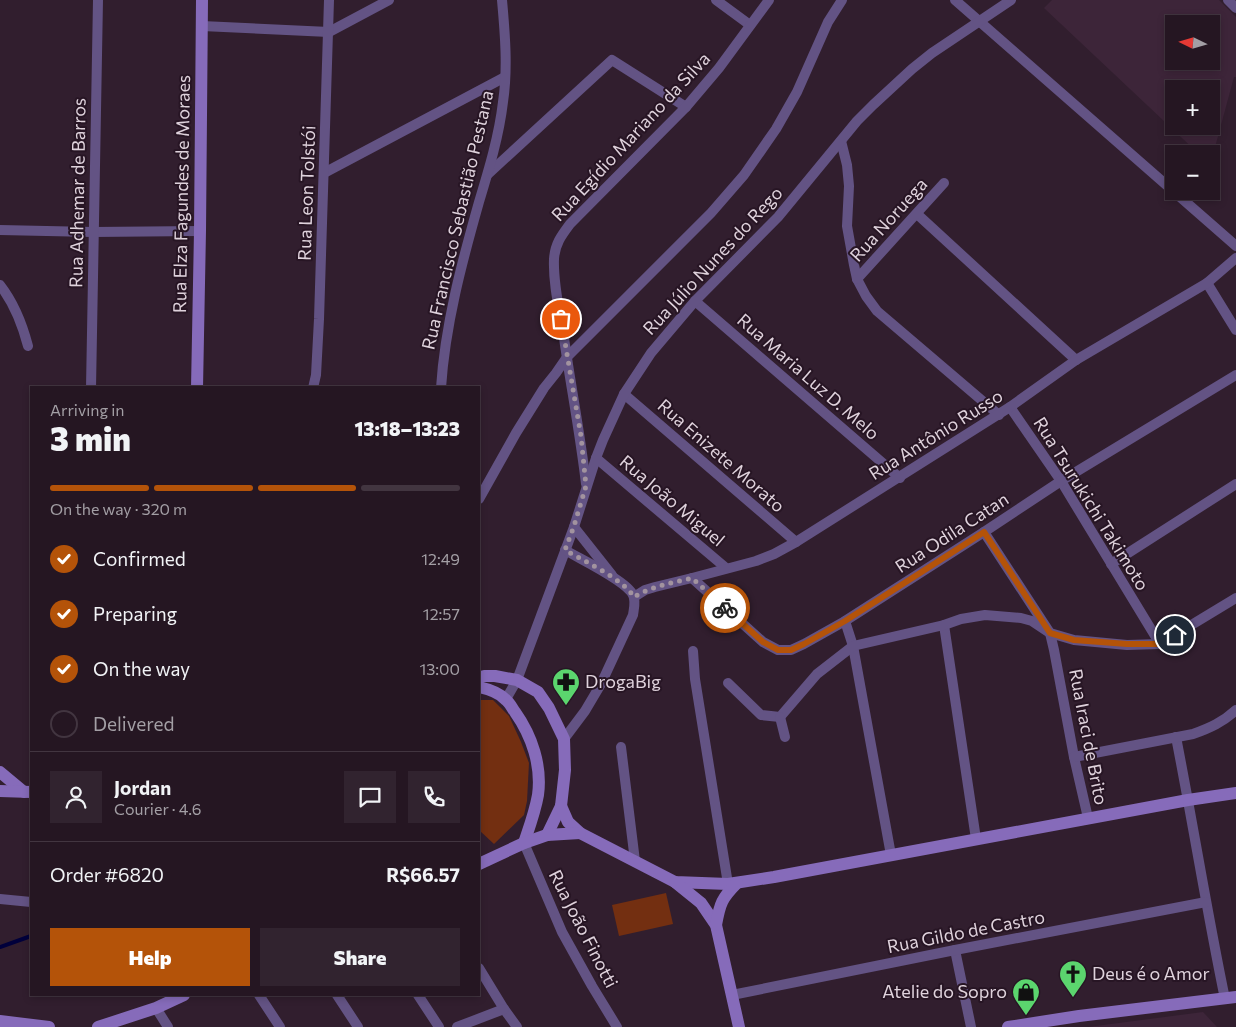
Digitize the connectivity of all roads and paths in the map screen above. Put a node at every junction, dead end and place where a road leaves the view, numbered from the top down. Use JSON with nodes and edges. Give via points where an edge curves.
{"nodes":[{"id":1,"x":98,"y":0,"type":"edge"},
{"id":2,"x":202,"y":0,"type":"edge"},
{"id":3,"x":329,"y":0,"type":"edge"},
{"id":4,"x":389,"y":0,"type":"edge"},
{"id":5,"x":502,"y":0,"type":"edge"},
{"id":6,"x":716,"y":0,"type":"edge"},
{"id":7,"x":769,"y":0,"type":"edge"},
{"id":8,"x":842,"y":0,"type":"edge"},
{"id":9,"x":955,"y":0,"type":"edge"},
{"id":10,"x":1011,"y":0,"type":"edge"},
{"id":11,"x":1228,"y":0,"type":"edge"},
{"id":12,"x":1236,"y":8,"type":"edge"},
{"id":13,"x":979,"y":21,"type":"junction"},
{"id":14,"x":750,"y":25,"type":"junction"},
{"id":15,"x":202,"y":26,"type":"junction"},
{"id":16,"x":328,"y":32,"type":"junction"},
{"id":17,"x":505,"y":77,"type":"junction"},
{"id":18,"x":686,"y":106,"type":"junction"},
{"id":19,"x":841,"y":141,"type":"junction"},
{"id":20,"x":324,"y":173,"type":"junction"},
{"id":21,"x":487,"y":175,"type":"junction"},
{"id":22,"x":944,"y":183,"type":"dead end"},
{"id":23,"x":917,"y":214,"type":"junction"},
{"id":24,"x":0,"y":230,"type":"edge"},
{"id":25,"x":200,"y":231,"type":"junction"},
{"id":26,"x":93,"y":232,"type":"junction"},
{"id":27,"x":1236,"y":246,"type":"edge"},
{"id":28,"x":1236,"y":258,"type":"edge"},
{"id":29,"x":857,"y":279,"type":"junction"},
{"id":30,"x":1207,"y":283,"type":"junction"},
{"id":31,"x":0,"y":285,"type":"edge"},
{"id":32,"x":695,"y":301,"type":"junction"},
{"id":33,"x":1236,"y":330,"type":"edge"},
{"id":34,"x":28,"y":346,"type":"dead end"},
{"id":35,"x":566,"y":357,"type":"junction"},
{"id":36,"x":1076,"y":360,"type":"junction"},
{"id":37,"x":1236,"y":375,"type":"edge"},
{"id":38,"x":91,"y":386,"type":"edge"},
{"id":39,"x":197,"y":386,"type":"edge"},
{"id":40,"x":313,"y":386,"type":"edge"},
{"id":41,"x":441,"y":386,"type":"edge"},
{"id":42,"x":624,"y":394,"type":"junction"},
{"id":43,"x":1010,"y":407,"type":"junction"},
{"id":44,"x":999,"y":415,"type":"junction"},
{"id":45,"x":596,"y":458,"type":"junction"},
{"id":46,"x":900,"y":478,"type":"junction"},
{"id":47,"x":1061,"y":481,"type":"junction"},
{"id":48,"x":1236,"y":484,"type":"edge"},
{"id":49,"x":586,"y":486,"type":"junction"},
{"id":50,"x":480,"y":497,"type":"edge"},
{"id":51,"x":574,"y":526,"type":"junction"},
{"id":52,"x":984,"y":532,"type":"junction"},
{"id":53,"x":796,"y":542,"type":"junction"},
{"id":54,"x":565,"y":550,"type":"junction"},
{"id":55,"x":1111,"y":564,"type":"junction"},
{"id":56,"x":726,"y":568,"type":"junction"},
{"id":57,"x":692,"y":578,"type":"junction"},
{"id":58,"x":616,"y":579,"type":"junction"},
{"id":59,"x":634,"y":597,"type":"junction"},
{"id":60,"x":1236,"y":598,"type":"edge"},
{"id":61,"x":845,"y":621,"type":"junction"},
{"id":62,"x":944,"y":625,"type":"junction"},
{"id":63,"x":1050,"y":633,"type":"junction"},
{"id":64,"x":1160,"y":644,"type":"junction"},
{"id":65,"x":853,"y":646,"type":"junction"},
{"id":66,"x":693,"y":651,"type":"dead end"},
{"id":67,"x":480,"y":678,"type":"edge"},
{"id":68,"x":517,"y":680,"type":"junction"},
{"id":69,"x":728,"y":683,"type":"dead end"},
{"id":70,"x":480,"y":687,"type":"edge"},
{"id":71,"x":506,"y":699,"type":"junction"},
{"id":72,"x":1236,"y":710,"type":"edge"},
{"id":73,"x":780,"y":717,"type":"junction"},
{"id":74,"x":785,"y":737,"type":"dead end"},
{"id":75,"x":1176,"y":737,"type":"junction"},
{"id":76,"x":564,"y":739,"type":"junction"},
{"id":77,"x":621,"y":747,"type":"dead end"},
{"id":78,"x":1074,"y":757,"type":"junction"},
{"id":79,"x":0,"y":772,"type":"edge"},
{"id":80,"x":0,"y":791,"type":"edge"},
{"id":81,"x":27,"y":792,"type":"edge"},
{"id":82,"x":1236,"y":793,"type":"edge"},
{"id":83,"x":1188,"y":800,"type":"junction"},
{"id":84,"x":560,"y":806,"type":"junction"},
{"id":85,"x":1088,"y":818,"type":"junction"},
{"id":86,"x":580,"y":833,"type":"junction"},
{"id":87,"x":547,"y":835,"type":"junction"},
{"id":88,"x":976,"y":839,"type":"junction"},
{"id":89,"x":524,"y":843,"type":"junction"},
{"id":90,"x":891,"y":855,"type":"junction"},
{"id":91,"x":635,"y":861,"type":"junction"},
{"id":92,"x":480,"y":864,"type":"edge"},
{"id":93,"x":675,"y":882,"type":"junction"},
{"id":94,"x":733,"y":884,"type":"junction"},
{"id":95,"x":0,"y":900,"type":"edge"},
{"id":96,"x":30,"y":902,"type":"edge"},
{"id":97,"x":1206,"y":902,"type":"junction"},
{"id":98,"x":716,"y":925,"type":"junction"},
{"id":99,"x":954,"y":950,"type":"junction"},
{"id":100,"x":480,"y":970,"type":"edge"},
{"id":101,"x":732,"y":995,"type":"junction"},
{"id":102,"x":182,"y":996,"type":"edge"},
{"id":103,"x":260,"y":996,"type":"edge"},
{"id":104,"x":338,"y":996,"type":"edge"},
{"id":105,"x":419,"y":996,"type":"edge"},
{"id":106,"x":1230,"y":998,"type":"edge"},
{"id":107,"x":156,"y":1008,"type":"junction"},
{"id":108,"x":504,"y":1009,"type":"junction"},
{"id":109,"x":0,"y":1021,"type":"edge"},
{"id":110,"x":49,"y":1027,"type":"edge"},
{"id":111,"x":98,"y":1027,"type":"edge"},
{"id":112,"x":168,"y":1027,"type":"edge"},
{"id":113,"x":280,"y":1027,"type":"edge"},
{"id":114,"x":358,"y":1027,"type":"edge"},
{"id":115,"x":439,"y":1027,"type":"edge"},
{"id":116,"x":456,"y":1027,"type":"edge"},
{"id":117,"x":517,"y":1027,"type":"edge"},
{"id":118,"x":617,"y":1027,"type":"edge"},
{"id":119,"x":740,"y":1027,"type":"edge"},
{"id":120,"x":971,"y":1027,"type":"edge"},
{"id":121,"x":1008,"y":1027,"type":"edge"}],
"edges":[{"from":1,"to":26,"type":"street","name":"Rua Adhemar de Barros"},
{"from":2,"to":15,"type":"street","name":"Rua Elza Fagundes de Moraes"},
{"from":3,"to":16,"type":"street","name":"Rua Leon Tolstói"},
{"from":4,"to":16,"type":"street"},
{"from":5,"to":17,"type":"street","name":"Rua Francisco Sebastião Pestana"},
{"from":6,"to":14,"type":"street"},
{"from":7,"to":14,"type":"street","name":"Rua Egídio Mariano da Silva"},
{"from":8,"to":35,"type":"street","via":[[828,22],[797,92],[744,176]]},
{"from":9,"to":13,"type":"street"},
{"from":10,"to":13,"type":"street","name":"Rua Júlio Nunes do Rego"},
{"from":11,"to":12,"type":"street"},
{"from":13,"to":19,"type":"street","name":"Rua Júlio Nunes do Rego","via":[[912,68],[862,115]]},
{"from":13,"to":27,"type":"street"},
{"from":14,"to":18,"type":"street","name":"Rua Egídio Mariano da Silva"},
{"from":15,"to":16,"type":"street"},
{"from":15,"to":25,"type":"street","name":"Rua Elza Fagundes de Moraes"},
{"from":16,"to":20,"type":"street","name":"Rua Leon Tolstói"},
{"from":17,"to":20,"type":"street"},
{"from":17,"to":21,"type":"street","name":"Rua Francisco Sebastião Pestana","via":[[504,101]]},
{"from":18,"to":21,"type":"street","via":[[612,60]]},
{"from":18,"to":35,"type":"street","name":"Rua Egídio Mariano da Silva","via":[[558,238],[554,257],[555,277]]},
{"from":19,"to":29,"type":"street","via":[[849,186],[847,226]]},
{"from":19,"to":32,"type":"street","name":"Rua Júlio Nunes do Rego","via":[[778,217]]},
{"from":20,"to":40,"type":"street","name":"Rua Leon Tolstói"},
{"from":21,"to":41,"type":"street","name":"Rua Francisco Sebastião Pestana","via":[[456,291]]},
{"from":22,"to":23,"type":"street","name":"Rua Noruega"},
{"from":23,"to":29,"type":"street","name":"Rua Noruega"},
{"from":23,"to":36,"type":"street"},
{"from":24,"to":26,"type":"street"},
{"from":25,"to":26,"type":"street"},
{"from":25,"to":39,"type":"street","name":"Rua Elza Fagundes de Moraes"},
{"from":26,"to":38,"type":"street","name":"Rua Adhemar de Barros"},
{"from":28,"to":30,"type":"street","name":"Rua Antônio Russo"},
{"from":29,"to":44,"type":"street","via":[[877,311]]},
{"from":30,"to":33,"type":"street"},
{"from":30,"to":36,"type":"street","name":"Rua Antônio Russo"},
{"from":31,"to":34,"type":"street","via":[[18,314]]},
{"from":32,"to":42,"type":"street","name":"Rua Júlio Nunes do Rego","via":[[651,353]]},
{"from":32,"to":46,"type":"street","name":"Rua Maria Luz D. Melo"},
{"from":35,"to":49,"type":"street","name":"Rua Egídio Mariano da Silva","via":[[581,436]]},
{"from":35,"to":50,"type":"street","via":[[525,418]]},
{"from":36,"to":43,"type":"street","name":"Rua Antônio Russo"},
{"from":37,"to":47,"type":"street","name":"Rua Odila Catan"},
{"from":42,"to":45,"type":"street","name":"Rua Júlio Nunes do Rego"},
{"from":42,"to":53,"type":"street","name":"Rua Enizete Morato"},
{"from":43,"to":44,"type":"street","name":"Rua Antônio Russo"},
{"from":43,"to":47,"type":"street","name":"Rua Tsurukichi Takimoto"},
{"from":44,"to":46,"type":"street","name":"Rua Antônio Russo"},
{"from":45,"to":49,"type":"street","name":"Rua Júlio Nunes do Rego"},
{"from":45,"to":56,"type":"street","name":"Rua João Miguel"},
{"from":46,"to":53,"type":"street","name":"Rua Antônio Russo"},
{"from":47,"to":52,"type":"street","name":"Rua Odila Catan"},
{"from":47,"to":55,"type":"street","name":"Rua Tsurukichi Takimoto"},
{"from":48,"to":55,"type":"street"},
{"from":49,"to":51,"type":"street","name":"Rua Júlio Nunes do Rego"},
{"from":51,"to":54,"type":"street","name":"Rua Júlio Nunes do Rego"},
{"from":51,"to":58,"type":"street"},
{"from":52,"to":61,"type":"street","name":"Rua Odila Catan"},
{"from":52,"to":63,"type":"street","name":"Rua Iraci de Brito"},
{"from":53,"to":56,"type":"street","name":"Rua Antônio Russo","via":[[756,561]]},
{"from":54,"to":58,"type":"street"},
{"from":54,"to":68,"type":"street","name":"Rua Júlio Nunes do Rego"},
{"from":55,"to":64,"type":"street","name":"Rua Tsurukichi Takimoto"},
{"from":56,"to":57,"type":"street","name":"Rua Antônio Russo"},
{"from":57,"to":59,"type":"street","name":"Rua Antônio Russo","via":[[655,587]]},
{"from":57,"to":61,"type":"street","name":"Rua Odila Catan","via":[[763,642],[778,650],[791,650]]},
{"from":58,"to":59,"type":"street"},
{"from":59,"to":76,"type":"street","via":[[633,615],[602,684]]},
{"from":60,"to":64,"type":"street"},
{"from":61,"to":65,"type":"street"},
{"from":62,"to":63,"type":"street","via":[[985,615],[1022,618]]},
{"from":62,"to":65,"type":"street"},
{"from":62,"to":88,"type":"street"},
{"from":63,"to":64,"type":"street","via":[[1074,640]]},
{"from":63,"to":78,"type":"street","name":"Rua Iraci de Brito"},
{"from":65,"to":73,"type":"street","via":[[817,674]]},
{"from":65,"to":90,"type":"street"},
{"from":66,"to":94,"type":"street","via":[[695,679]]},
{"from":67,"to":68,"type":"street","via":[[495,676]]},
{"from":68,"to":71,"type":"street","name":"Rua Júlio Nunes do Rego"},
{"from":68,"to":76,"type":"street","via":[[538,692]]},
{"from":69,"to":73,"type":"street","via":[[761,715]]},
{"from":70,"to":71,"type":"street"},
{"from":71,"to":89,"type":"street","via":[[525,726],[539,772],[534,816]]},
{"from":72,"to":75,"type":"street","via":[[1212,727]]},
{"from":73,"to":74,"type":"street"},
{"from":75,"to":78,"type":"street"},
{"from":75,"to":83,"type":"street"},
{"from":76,"to":84,"type":"street","via":[[565,770]]},
{"from":77,"to":91,"type":"street"},
{"from":78,"to":85,"type":"street","name":"Rua Iraci de Brito"},
{"from":79,"to":81,"type":"street"},
{"from":80,"to":81,"type":"street"},
{"from":82,"to":83,"type":"street"},
{"from":83,"to":85,"type":"street"},
{"from":83,"to":97,"type":"street"},
{"from":84,"to":86,"type":"street","via":[[568,822]]},
{"from":84,"to":87,"type":"street"},
{"from":85,"to":88,"type":"street"},
{"from":86,"to":87,"type":"street"},
{"from":86,"to":91,"type":"street"},
{"from":87,"to":89,"type":"street"},
{"from":88,"to":90,"type":"street"},
{"from":89,"to":92,"type":"street"},
{"from":89,"to":118,"type":"street","name":"Rua João Finotti","via":[[562,932]]},
{"from":90,"to":94,"type":"street"},
{"from":91,"to":93,"type":"street"},
{"from":93,"to":94,"type":"street"},
{"from":93,"to":98,"type":"street","via":[[700,904]]},
{"from":94,"to":98,"type":"street","via":[[721,904]]},
{"from":95,"to":96,"type":"street"},
{"from":97,"to":99,"type":"street","name":"Rua Gildo de Castro"},
{"from":97,"to":106,"type":"street","via":[[1216,956]]},
{"from":98,"to":101,"type":"street"},
{"from":99,"to":101,"type":"street","name":"Rua Gildo de Castro"},
{"from":99,"to":120,"type":"street"},
{"from":100,"to":108,"type":"street"},
{"from":101,"to":119,"type":"street"},
{"from":102,"to":107,"type":"street"},
{"from":103,"to":113,"type":"street"},
{"from":104,"to":114,"type":"street"},
{"from":105,"to":115,"type":"street"},
{"from":106,"to":121,"type":"street"},
{"from":107,"to":111,"type":"street"},
{"from":107,"to":112,"type":"street"},
{"from":108,"to":116,"type":"street"},
{"from":108,"to":117,"type":"street"},
{"from":109,"to":110,"type":"street"}]}
